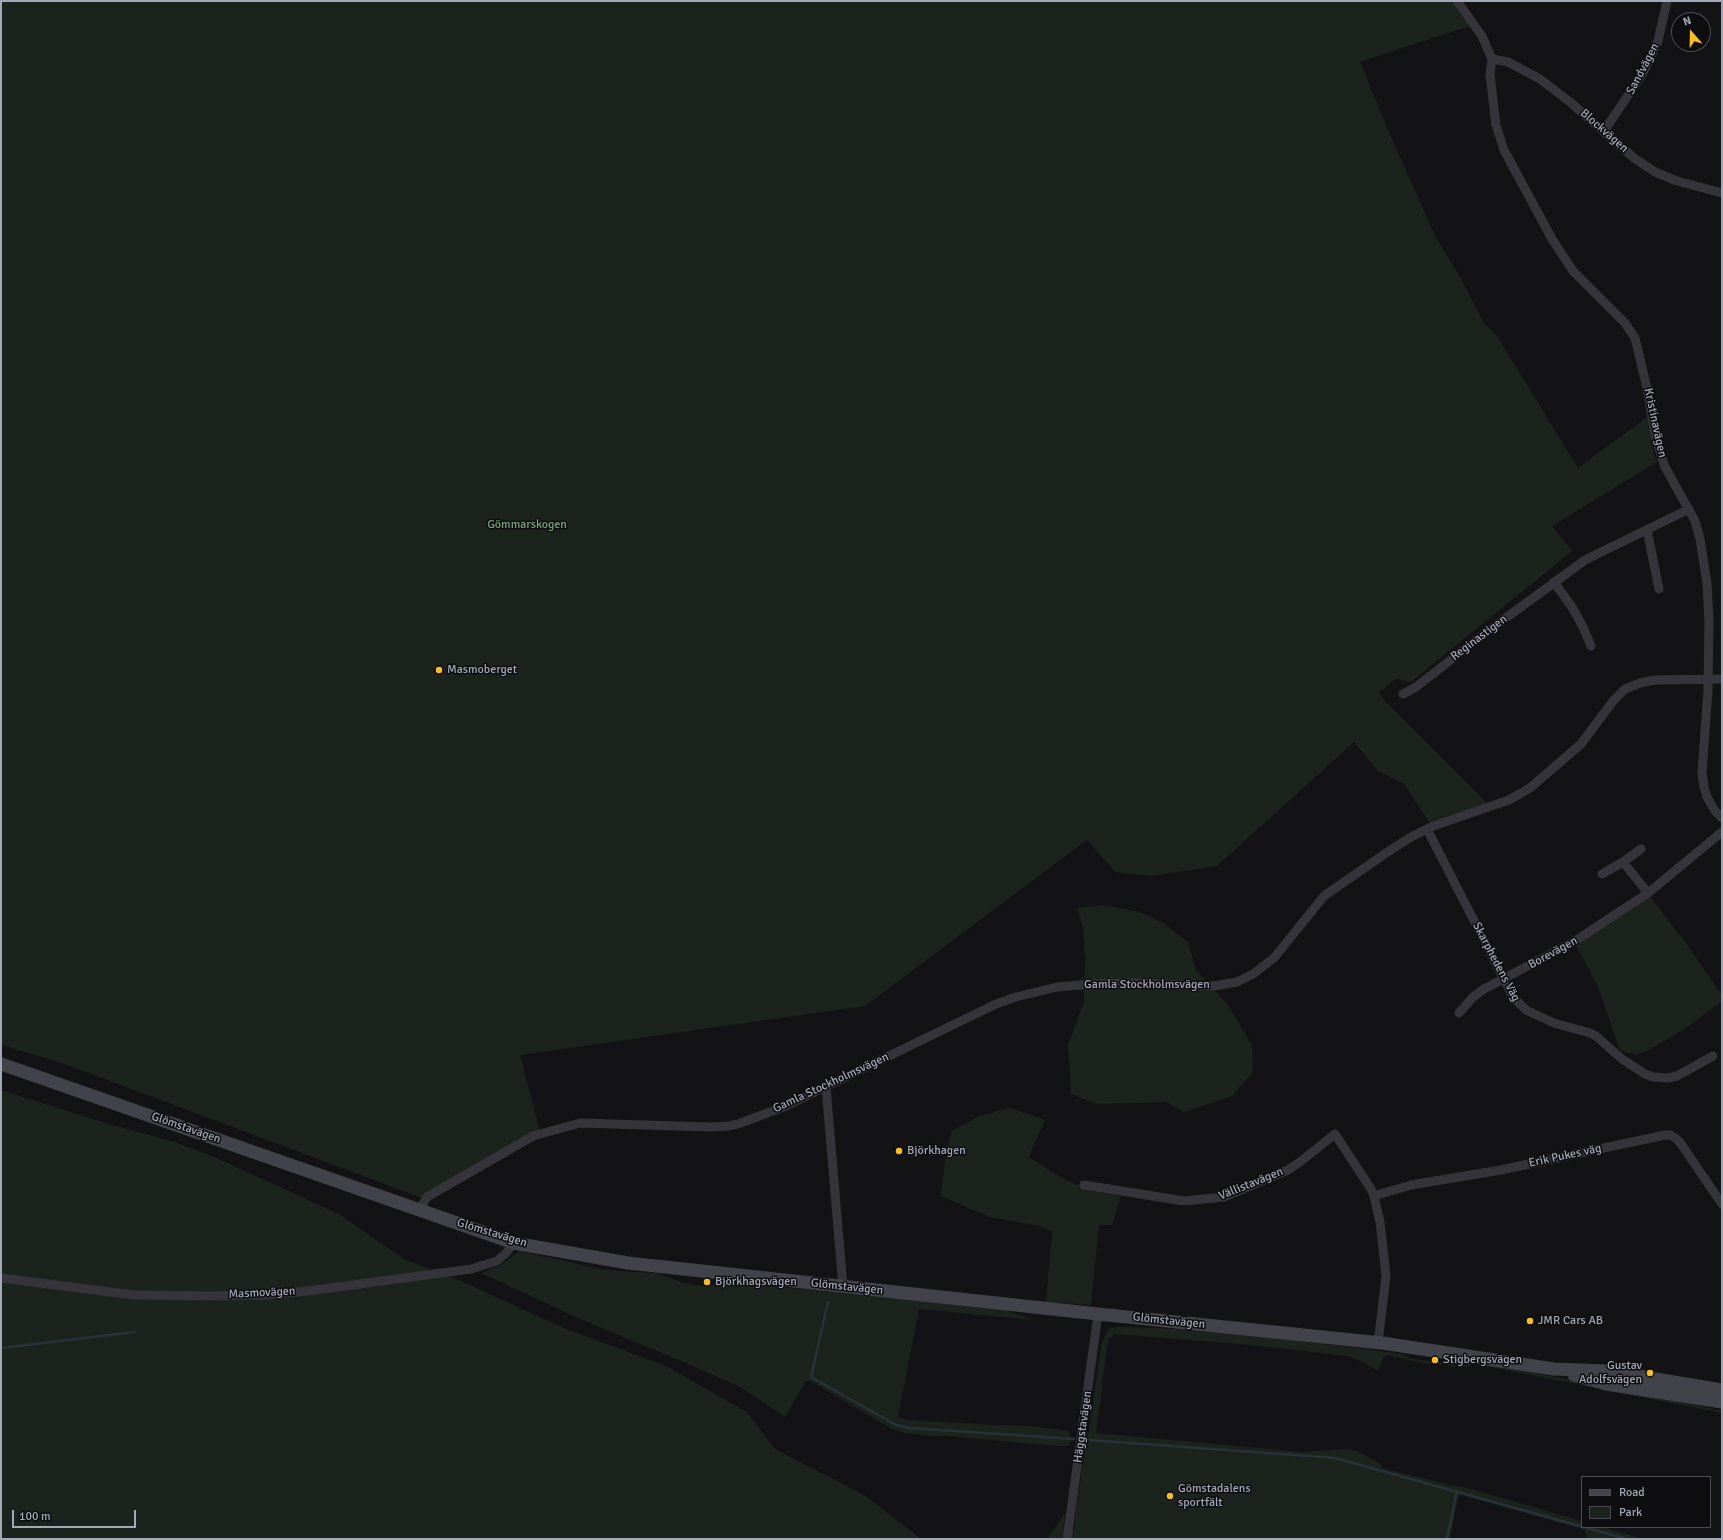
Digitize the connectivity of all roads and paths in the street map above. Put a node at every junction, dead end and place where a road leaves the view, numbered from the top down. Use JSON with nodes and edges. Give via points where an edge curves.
{"nodes":[{"id":1,"x":1457,"y":1,"type":"edge"},
{"id":2,"x":1667,"y":1,"type":"edge"},
{"id":3,"x":1492,"y":59,"type":"junction"},
{"id":4,"x":1604,"y":131,"type":"junction"},
{"id":5,"x":1722,"y":192,"type":"edge"},
{"id":6,"x":1689,"y":510,"type":"junction"},
{"id":7,"x":1647,"y":530,"type":"junction"},
{"id":8,"x":1554,"y":582,"type":"junction"},
{"id":9,"x":1659,"y":588,"type":"dead end"},
{"id":10,"x":1590,"y":646,"type":"dead end"},
{"id":11,"x":1709,"y":679,"type":"junction"},
{"id":12,"x":1722,"y":679,"type":"edge"},
{"id":13,"x":1403,"y":694,"type":"dead end"},
{"id":14,"x":1722,"y":818,"type":"edge"},
{"id":15,"x":1427,"y":829,"type":"junction"},
{"id":16,"x":1722,"y":832,"type":"edge"},
{"id":17,"x":1641,"y":849,"type":"dead end"},
{"id":18,"x":1623,"y":862,"type":"junction"},
{"id":19,"x":1602,"y":874,"type":"dead end"},
{"id":20,"x":1648,"y":893,"type":"junction"},
{"id":21,"x":1504,"y":979,"type":"junction"},
{"id":22,"x":1458,"y":1013,"type":"dead end"},
{"id":23,"x":1713,"y":1056,"type":"dead end"},
{"id":24,"x":1,"y":1064,"type":"edge"},
{"id":25,"x":826,"y":1087,"type":"junction"},
{"id":26,"x":1084,"y":1185,"type":"dead end"},
{"id":27,"x":1374,"y":1196,"type":"junction"},
{"id":28,"x":1722,"y":1204,"type":"edge"},
{"id":29,"x":420,"y":1210,"type":"junction"},
{"id":30,"x":514,"y":1242,"type":"junction"},
{"id":31,"x":1,"y":1278,"type":"edge"},
{"id":32,"x":843,"y":1287,"type":"junction"},
{"id":33,"x":1098,"y":1314,"type":"junction"},
{"id":34,"x":1378,"y":1342,"type":"junction"},
{"id":35,"x":1722,"y":1396,"type":"edge"},
{"id":36,"x":1067,"y":1539,"type":"edge"}],
"edges":[{"from":1,"to":3,"type":"street","via":[[1482,36]]},
{"from":2,"to":4,"type":"street","name":"Sandvägen","via":[[1658,41],[1644,73]]},
{"from":3,"to":4,"type":"street","name":"Blockvägen","via":[[1508,62],[1540,79]]},
{"from":3,"to":6,"type":"street","name":"Kristinavägen","via":[[1490,74],[1496,125],[1504,150],[1552,240],[1573,271],[1625,324],[1635,338],[1655,435],[1664,465]]},
{"from":4,"to":5,"type":"street","name":"Blockvägen","via":[[1634,158],[1655,172],[1677,181]]},
{"from":6,"to":7,"type":"street","name":"Reginastigen"},
{"from":6,"to":11,"type":"street","name":"Kristinavägen","via":[[1700,539],[1707,583]]},
{"from":7,"to":8,"type":"street","name":"Reginastigen","via":[[1585,560]]},
{"from":7,"to":9,"type":"street"},
{"from":8,"to":10,"type":"street","via":[[1572,607]]},
{"from":8,"to":13,"type":"street","name":"Reginastigen","via":[[1416,687]]},
{"from":11,"to":12,"type":"street","name":"Gamla Stockholmsvägen"},
{"from":11,"to":14,"type":"street","name":"Kristinavägen","via":[[1702,773],[1707,797]]},
{"from":11,"to":15,"type":"street","name":"Gamla Stockholmsvägen","via":[[1654,680],[1630,687],[1613,700],[1581,744],[1530,788],[1509,800]]},
{"from":15,"to":21,"type":"street","name":"Skarphedens Väg"},
{"from":15,"to":25,"type":"street","name":"Gamla Stockholmsvägen","via":[[1389,850],[1324,896],[1274,958],[1238,982],[1214,986],[1090,984],[1028,993],[996,1004]]},
{"from":16,"to":20,"type":"street","name":"Borevägen"},
{"from":17,"to":18,"type":"street"},
{"from":18,"to":19,"type":"street"},
{"from":18,"to":20,"type":"street"},
{"from":20,"to":21,"type":"street","name":"Borevägen","via":[[1575,941]]},
{"from":21,"to":22,"type":"street","name":"Borevägen","via":[[1473,997]]},
{"from":21,"to":23,"type":"street","name":"Skarphedens Väg","via":[[1513,997],[1526,1010],[1554,1023],[1596,1036],[1622,1059],[1645,1074],[1660,1078],[1673,1077]]},
{"from":24,"to":29,"type":"main road","name":"Glömstavägen"},
{"from":25,"to":29,"type":"street","name":"Gamla Stockholmsvägen","via":[[776,1110],[728,1126],[580,1123],[552,1130],[525,1139],[433,1193],[427,1197]]},
{"from":25,"to":32,"type":"street"},
{"from":26,"to":27,"type":"street","name":"Vällistavägen","via":[[1184,1201],[1224,1197],[1288,1170],[1335,1134]]},
{"from":27,"to":28,"type":"street","name":"Erik Pukes väg","via":[[1411,1185],[1501,1170],[1671,1135],[1679,1142]]},
{"from":27,"to":34,"type":"street","via":[[1380,1222],[1386,1276]]},
{"from":29,"to":30,"type":"main road","name":"Glömstavägen"},
{"from":30,"to":31,"type":"street","name":"Masmovägen","via":[[506,1254],[497,1261],[471,1269],[261,1295],[134,1295]]},
{"from":30,"to":32,"type":"main road","name":"Glömstavägen","via":[[628,1263]]},
{"from":32,"to":33,"type":"main road","name":"Glömstavägen"},
{"from":33,"to":34,"type":"main road","name":"Glömstavägen"},
{"from":33,"to":36,"type":"street","name":"Häggstavägen"},
{"from":34,"to":35,"type":"main road","name":"Glömstavägen","via":[[1554,1369],[1606,1384]]}]}
